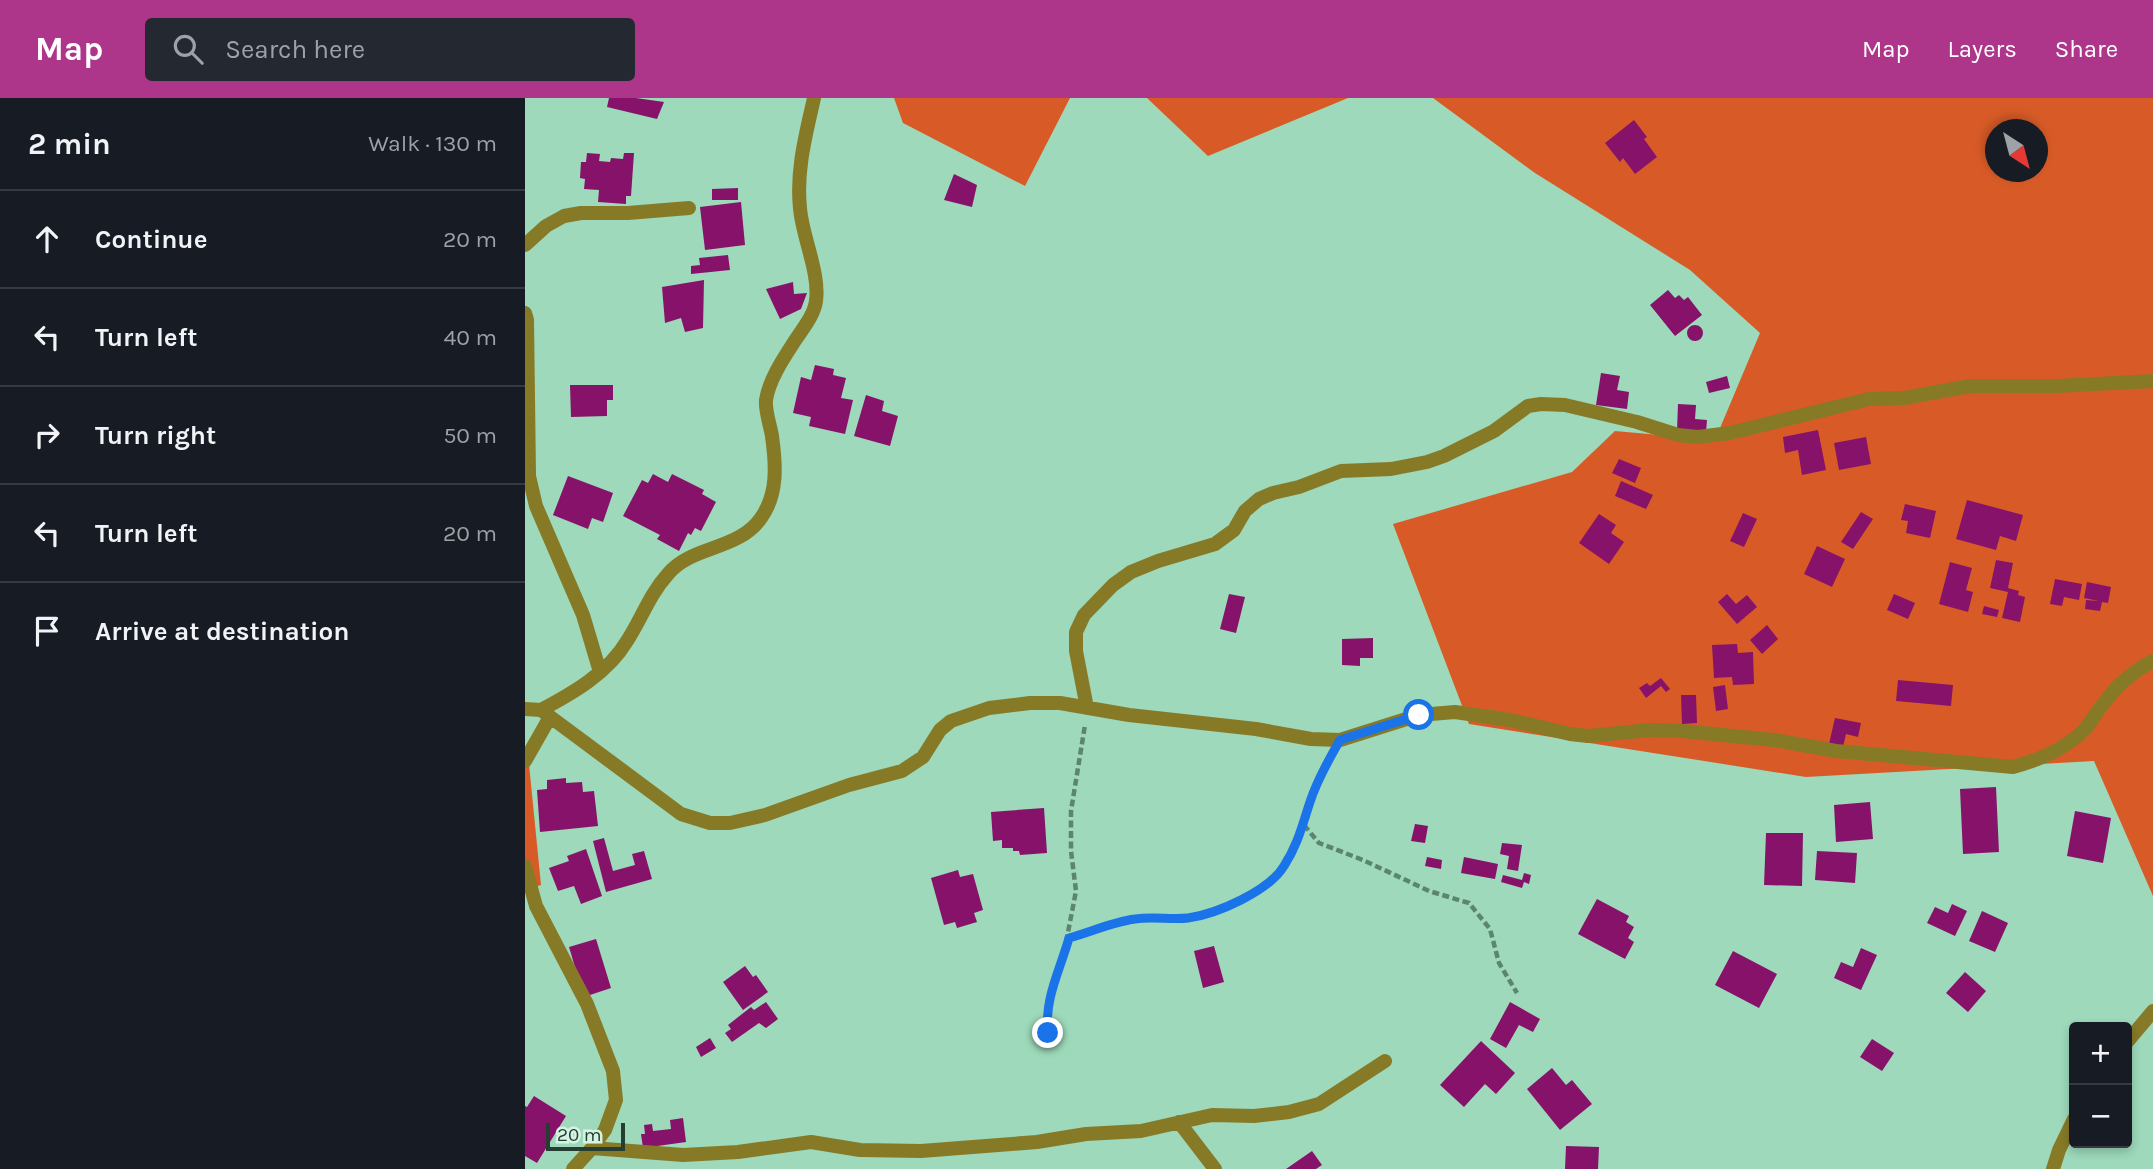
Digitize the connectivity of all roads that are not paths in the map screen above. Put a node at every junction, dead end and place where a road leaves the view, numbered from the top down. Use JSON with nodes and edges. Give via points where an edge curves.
{"nodes":[{"id":1,"x":814,"y":98,"type":"edge"},
{"id":2,"x":689,"y":208,"type":"dead end"},
{"id":3,"x":525,"y":245,"type":"edge"},
{"id":4,"x":525,"y":313,"type":"edge"},
{"id":5,"x":2153,"y":381,"type":"edge"},
{"id":6,"x":2153,"y":661,"type":"edge"},
{"id":7,"x":600,"y":672,"type":"junction"},
{"id":8,"x":1087,"y":708,"type":"junction"},
{"id":9,"x":525,"y":709,"type":"edge"},
{"id":10,"x":545,"y":713,"type":"junction"},
{"id":11,"x":525,"y":761,"type":"edge"},
{"id":12,"x":525,"y":866,"type":"edge"},
{"id":13,"x":531,"y":905,"type":"edge"},
{"id":14,"x":2153,"y":1011,"type":"edge"},
{"id":15,"x":2132,"y":1036,"type":"edge"},
{"id":16,"x":1385,"y":1061,"type":"dead end"},
{"id":17,"x":1179,"y":1122,"type":"junction"},
{"id":18,"x":2069,"y":1129,"type":"edge"},
{"id":19,"x":592,"y":1149,"type":"junction"},
{"id":20,"x":573,"y":1169,"type":"edge"},
{"id":21,"x":1215,"y":1169,"type":"edge"},
{"id":22,"x":2053,"y":1169,"type":"edge"}],
"edges":[{"from":1,"to":7,"type":"street","via":[[800,163],[800,208],[815,303],[767,398],[774,491],[751,530],[722,546],[684,558],[670,570],[652,592],[626,643]]},
{"from":2,"to":3,"type":"street","via":[[564,216]]},
{"from":4,"to":7,"type":"street","via":[[529,476],[535,506],[583,615]]},
{"from":5,"to":8,"type":"street","via":[[1970,386],[1869,399],[1698,437],[1574,407],[1528,406],[1494,431],[1427,462],[1341,471],[1273,493],[1245,510],[1234,530],[1215,544],[1131,572],[1084,615],[1076,632]]},
{"from":6,"to":8,"type":"street","via":[[2116,688],[2084,730],[2063,747],[2013,767],[1682,731],[1587,736],[1455,712],[1419,715],[1340,740]]},
{"from":7,"to":10,"type":"street"},
{"from":8,"to":10,"type":"street","via":[[1030,703],[963,715],[940,730],[923,757],[902,771],[730,823],[709,823],[681,814]]},
{"from":9,"to":10,"type":"street"},
{"from":10,"to":11,"type":"street"},
{"from":12,"to":13,"type":"street"},
{"from":13,"to":19,"type":"street","via":[[587,1004],[613,1071],[616,1100]]},
{"from":14,"to":15,"type":"street"},
{"from":16,"to":17,"type":"street","via":[[1319,1104],[1289,1112],[1212,1115]]},
{"from":17,"to":19,"type":"street","via":[[1141,1131],[921,1151],[860,1150],[811,1142],[683,1155]]},
{"from":17,"to":21,"type":"street"},
{"from":18,"to":22,"type":"street"},
{"from":19,"to":20,"type":"street"}]}
